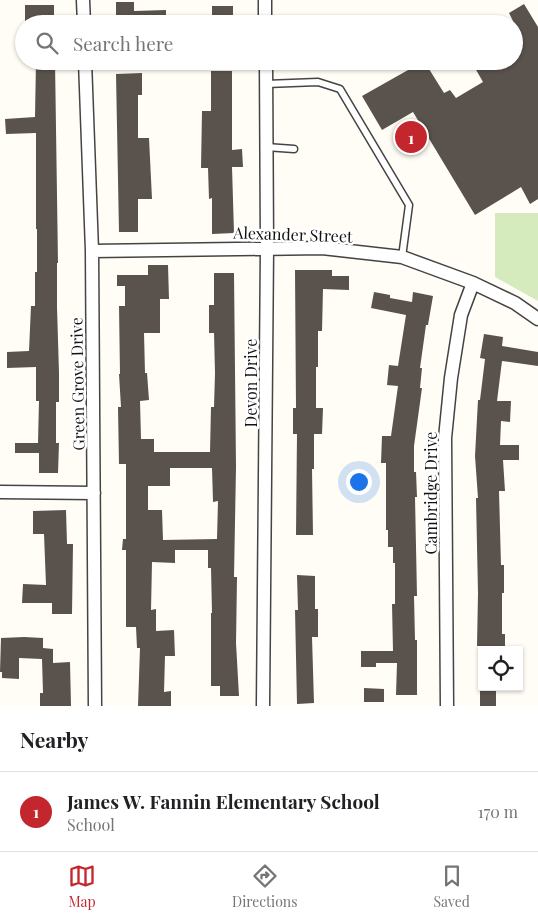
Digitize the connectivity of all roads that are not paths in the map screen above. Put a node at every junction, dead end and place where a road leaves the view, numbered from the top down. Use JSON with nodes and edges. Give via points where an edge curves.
{"nodes":[{"id":1,"x":83,"y":0,"type":"edge"},
{"id":2,"x":265,"y":0,"type":"edge"},
{"id":3,"x":84,"y":15,"type":"edge"},
{"id":4,"x":265,"y":15,"type":"edge"},
{"id":5,"x":85,"y":70,"type":"edge"},
{"id":6,"x":266,"y":70,"type":"edge"},
{"id":7,"x":266,"y":84,"type":"junction"},
{"id":8,"x":266,"y":147,"type":"junction"},
{"id":9,"x":294,"y":149,"type":"dead end"},
{"id":10,"x":267,"y":248,"type":"junction"},
{"id":11,"x":92,"y":251,"type":"junction"},
{"id":12,"x":402,"y":258,"type":"junction"},
{"id":13,"x":473,"y":284,"type":"junction"},
{"id":14,"x":538,"y":319,"type":"edge"},
{"id":15,"x":0,"y":492,"type":"edge"},
{"id":16,"x":94,"y":493,"type":"junction"},
{"id":17,"x":95,"y":706,"type":"edge"},
{"id":18,"x":263,"y":706,"type":"edge"},
{"id":19,"x":447,"y":706,"type":"edge"}],
"edges":[{"from":1,"to":3,"type":"street"},
{"from":2,"to":4,"type":"street"},
{"from":5,"to":11,"type":"street","name":"Green Grove Drive"},
{"from":6,"to":7,"type":"street","name":"Devon Drive"},
{"from":7,"to":8,"type":"street","name":"Devon Drive"},
{"from":7,"to":12,"type":"lane","via":[[318,82],[340,90],[409,205]]},
{"from":8,"to":9,"type":"lane"},
{"from":8,"to":10,"type":"street","name":"Devon Drive"},
{"from":10,"to":11,"type":"street","name":"Alexander Street"},
{"from":10,"to":12,"type":"street","name":"Alexander Street","via":[[322,248]]},
{"from":10,"to":18,"type":"street","name":"Devon Drive"},
{"from":11,"to":16,"type":"street","name":"Green Grove Drive"},
{"from":12,"to":13,"type":"street","name":"Alexander Street"},
{"from":13,"to":14,"type":"street","name":"Alexander Street","via":[[515,303]]},
{"from":13,"to":19,"type":"street","name":"Cambridge Drive","via":[[461,315],[445,438]]},
{"from":15,"to":16,"type":"street"},
{"from":16,"to":17,"type":"street","name":"Green Grove Drive"}]}
